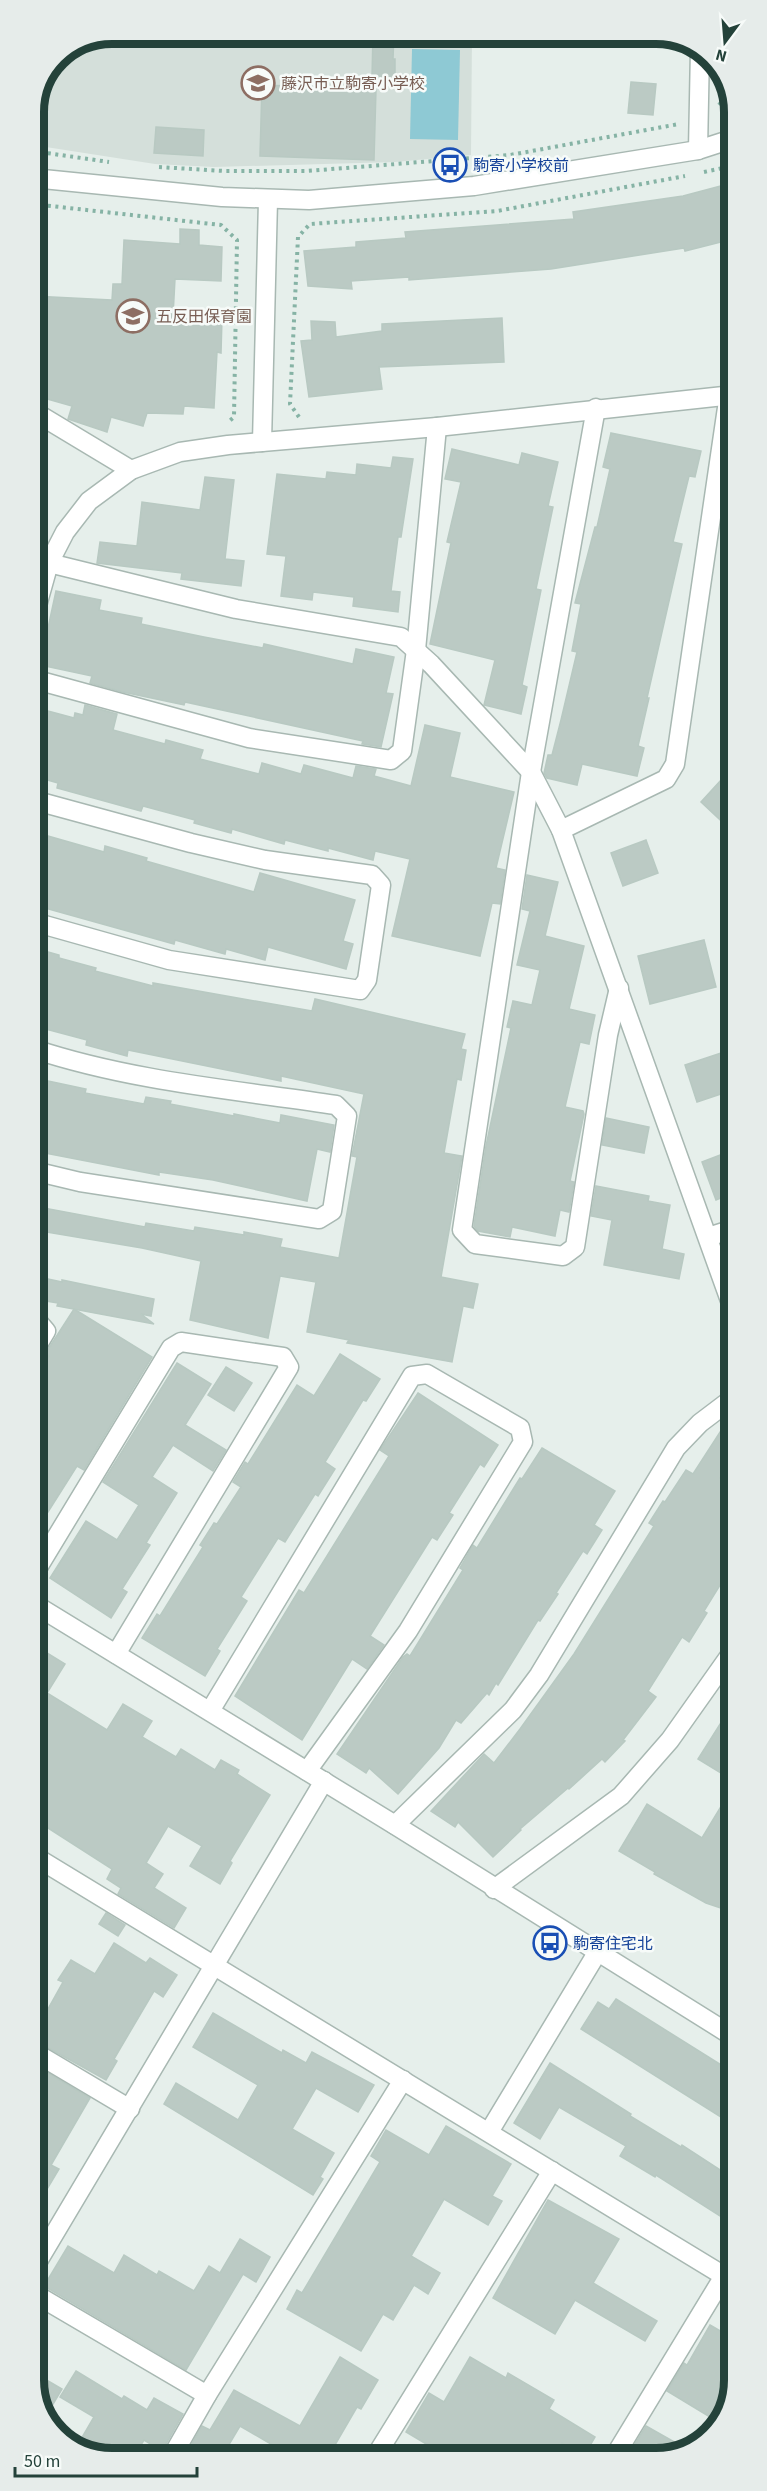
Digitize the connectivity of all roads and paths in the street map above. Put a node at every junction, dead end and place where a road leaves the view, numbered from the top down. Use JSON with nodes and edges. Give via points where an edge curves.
{"nodes":[{"id":1,"x":700,"y":72,"type":"edge"},
{"id":2,"x":722,"y":101,"type":"edge"},
{"id":3,"x":719,"y":105,"type":"dead end"},
{"id":4,"x":687,"y":123,"type":"dead end"},
{"id":5,"x":724,"y":142,"type":"edge"},
{"id":6,"x":698,"y":150,"type":"junction"},
{"id":7,"x":44,"y":153,"type":"edge"},
{"id":8,"x":119,"y":164,"type":"dead end"},
{"id":9,"x":154,"y":167,"type":"dead end"},
{"id":10,"x":724,"y":168,"type":"edge"},
{"id":11,"x":698,"y":173,"type":"dead end"},
{"id":12,"x":687,"y":176,"type":"dead end"},
{"id":13,"x":44,"y":179,"type":"edge"},
{"id":14,"x":268,"y":200,"type":"junction"},
{"id":15,"x":44,"y":205,"type":"edge"},
{"id":16,"x":724,"y":395,"type":"edge"},
{"id":17,"x":596,"y":408,"type":"junction"},
{"id":18,"x":44,"y":418,"type":"edge"},
{"id":19,"x":300,"y":418,"type":"dead end"},
{"id":20,"x":227,"y":423,"type":"dead end"},
{"id":21,"x":437,"y":427,"type":"junction"},
{"id":22,"x":724,"y":440,"type":"edge"},
{"id":23,"x":262,"y":442,"type":"junction"},
{"id":24,"x":131,"y":470,"type":"junction"},
{"id":25,"x":44,"y":555,"type":"edge"},
{"id":26,"x":44,"y":560,"type":"edge"},
{"id":27,"x":416,"y":650,"type":"junction"},
{"id":28,"x":44,"y":682,"type":"edge"},
{"id":29,"x":531,"y":772,"type":"junction"},
{"id":30,"x":44,"y":803,"type":"edge"},
{"id":31,"x":561,"y":830,"type":"junction"},
{"id":32,"x":44,"y":925,"type":"edge"},
{"id":33,"x":619,"y":988,"type":"junction"},
{"id":34,"x":44,"y":1052,"type":"edge"},
{"id":35,"x":44,"y":1173,"type":"edge"},
{"id":36,"x":724,"y":1232,"type":"edge"},
{"id":37,"x":708,"y":1237,"type":"junction"},
{"id":38,"x":724,"y":1283,"type":"edge"},
{"id":39,"x":724,"y":1405,"type":"edge"},
{"id":40,"x":44,"y":1558,"type":"edge"},
{"id":41,"x":44,"y":1610,"type":"edge"},
{"id":42,"x":116,"y":1654,"type":"junction"},
{"id":43,"x":724,"y":1665,"type":"edge"},
{"id":44,"x":210,"y":1711,"type":"junction"},
{"id":45,"x":307,"y":1771,"type":"junction"},
{"id":46,"x":324,"y":1781,"type":"junction"},
{"id":47,"x":395,"y":1825,"type":"junction"},
{"id":48,"x":44,"y":1862,"type":"edge"},
{"id":49,"x":494,"y":1889,"type":"junction"},
{"id":50,"x":597,"y":1953,"type":"junction"},
{"id":51,"x":214,"y":1966,"type":"junction"},
{"id":52,"x":724,"y":2031,"type":"edge"},
{"id":53,"x":44,"y":2058,"type":"edge"},
{"id":54,"x":403,"y":2080,"type":"junction"},
{"id":55,"x":129,"y":2109,"type":"junction"},
{"id":56,"x":489,"y":2132,"type":"junction"},
{"id":57,"x":552,"y":2171,"type":"junction"},
{"id":58,"x":44,"y":2251,"type":"edge"},
{"id":59,"x":724,"y":2276,"type":"edge"},
{"id":60,"x":724,"y":2287,"type":"edge"},
{"id":61,"x":44,"y":2300,"type":"edge"},
{"id":62,"x":207,"y":2395,"type":"junction"},
{"id":63,"x":177,"y":2447,"type":"edge"},
{"id":64,"x":381,"y":2447,"type":"edge"},
{"id":65,"x":620,"y":2448,"type":"edge"}],
"edges":[{"from":1,"to":6,"type":"street"},
{"from":2,"to":3,"type":"path"},
{"from":4,"to":9,"type":"path","via":[[510,155],[307,171]]},
{"from":5,"to":6,"type":"street"},
{"from":6,"to":14,"type":"street","via":[[474,186]]},
{"from":7,"to":8,"type":"path"},
{"from":10,"to":11,"type":"path"},
{"from":12,"to":19,"type":"path","via":[[497,211],[310,224],[298,237],[290,404]]},
{"from":13,"to":14,"type":"street"},
{"from":14,"to":23,"type":"street"},
{"from":15,"to":20,"type":"path","via":[[221,225],[237,240],[234,417]]},
{"from":16,"to":17,"type":"street"},
{"from":17,"to":21,"type":"street"},
{"from":17,"to":29,"type":"street"},
{"from":18,"to":24,"type":"street"},
{"from":21,"to":23,"type":"street"},
{"from":21,"to":27,"type":"street"},
{"from":22,"to":31,"type":"street","via":[[675,764],[666,779]]},
{"from":23,"to":24,"type":"street","via":[[180,452]]},
{"from":24,"to":25,"type":"street","via":[[89,501]]},
{"from":26,"to":27,"type":"street","via":[[236,609],[401,637]]},
{"from":27,"to":28,"type":"street","via":[[402,751],[391,760],[249,738]]},
{"from":27,"to":29,"type":"street"},
{"from":29,"to":31,"type":"street"},
{"from":29,"to":33,"type":"street","via":[[462,1230],[475,1244],[563,1256],[575,1247]]},
{"from":30,"to":32,"type":"street","via":[[265,860],[372,875],[381,885],[367,980],[360,990],[169,960]]},
{"from":31,"to":33,"type":"street"},
{"from":33,"to":37,"type":"street"},
{"from":34,"to":35,"type":"street","via":[[141,1075],[336,1105],[347,1116],[332,1211],[319,1219]]},
{"from":36,"to":37,"type":"street"},
{"from":37,"to":38,"type":"street"},
{"from":39,"to":47,"type":"street","via":[[676,1449],[513,1710]]},
{"from":40,"to":42,"type":"street","via":[[171,1348],[181,1342],[283,1357],[289,1367]]},
{"from":41,"to":42,"type":"street"},
{"from":42,"to":44,"type":"street"},
{"from":43,"to":49,"type":"street","via":[[670,1740],[621,1796]]},
{"from":44,"to":45,"type":"street"},
{"from":44,"to":45,"type":"street","via":[[412,1376],[427,1374],[520,1428],[523,1442],[408,1631]]},
{"from":45,"to":46,"type":"street"},
{"from":46,"to":47,"type":"street"},
{"from":46,"to":51,"type":"street"},
{"from":47,"to":49,"type":"street"},
{"from":48,"to":51,"type":"street"},
{"from":49,"to":50,"type":"street"},
{"from":50,"to":52,"type":"street"},
{"from":50,"to":56,"type":"street"},
{"from":51,"to":54,"type":"street"},
{"from":51,"to":55,"type":"street"},
{"from":53,"to":55,"type":"street"},
{"from":54,"to":56,"type":"street"},
{"from":54,"to":62,"type":"street"},
{"from":55,"to":58,"type":"street"},
{"from":56,"to":57,"type":"street"},
{"from":57,"to":59,"type":"street"},
{"from":57,"to":64,"type":"street"},
{"from":60,"to":65,"type":"street"},
{"from":61,"to":62,"type":"street"},
{"from":62,"to":63,"type":"street"}]}
